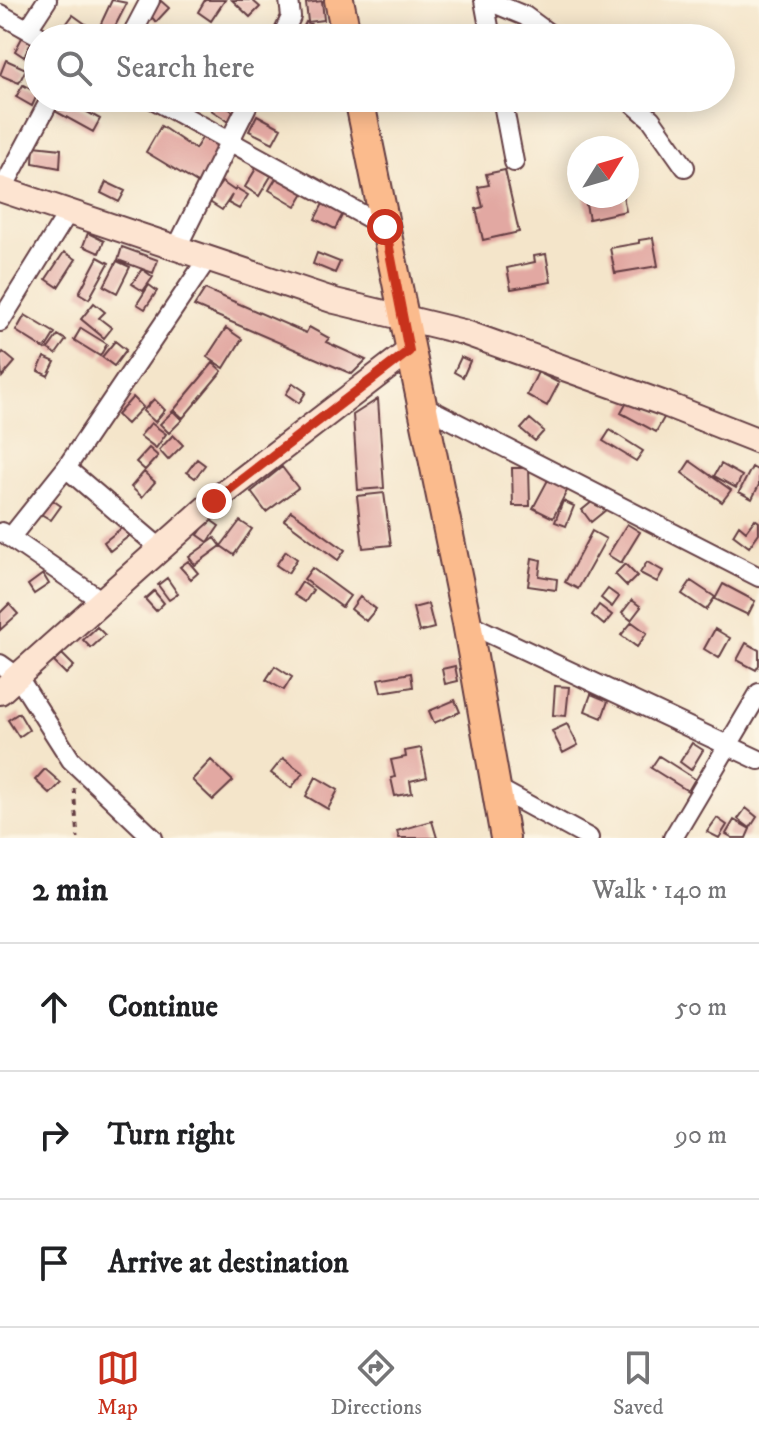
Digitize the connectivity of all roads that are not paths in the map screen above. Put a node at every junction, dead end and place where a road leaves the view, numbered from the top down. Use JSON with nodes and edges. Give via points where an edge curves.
{"nodes":[{"id":1,"x":47,"y":0,"type":"edge"},
{"id":2,"x":150,"y":0,"type":"edge"},
{"id":3,"x":289,"y":0,"type":"edge"},
{"id":4,"x":339,"y":0,"type":"edge"},
{"id":5,"x":485,"y":0,"type":"edge"},
{"id":6,"x":0,"y":14,"type":"edge"},
{"id":7,"x":39,"y":24,"type":"edge"},
{"id":8,"x":137,"y":24,"type":"edge"},
{"id":9,"x":288,"y":24,"type":"edge"},
{"id":10,"x":344,"y":24,"type":"edge"},
{"id":11,"x":489,"y":24,"type":"edge"},
{"id":12,"x":536,"y":24,"type":"edge"},
{"id":13,"x":24,"y":28,"type":"edge"},
{"id":14,"x":43,"y":112,"type":"edge"},
{"id":15,"x":177,"y":112,"type":"edge"},
{"id":16,"x":244,"y":112,"type":"edge"},
{"id":17,"x":362,"y":112,"type":"edge"},
{"id":18,"x":505,"y":112,"type":"edge"},
{"id":19,"x":643,"y":112,"type":"edge"},
{"id":20,"x":230,"y":141,"type":"junction"},
{"id":21,"x":514,"y":162,"type":"dead end"},
{"id":22,"x":685,"y":167,"type":"dead end"},
{"id":23,"x":1,"y":190,"type":"edge"},
{"id":24,"x":69,"y":211,"type":"junction"},
{"id":25,"x":385,"y":227,"type":"junction"},
{"id":26,"x":177,"y":247,"type":"junction"},
{"id":27,"x":208,"y":258,"type":"junction"},
{"id":28,"x":402,"y":315,"type":"junction"},
{"id":29,"x":0,"y":322,"type":"edge"},
{"id":30,"x":409,"y":351,"type":"junction"},
{"id":31,"x":420,"y":404,"type":"junction"},
{"id":32,"x":759,"y":441,"type":"edge"},
{"id":33,"x":66,"y":468,"type":"junction"},
{"id":34,"x":5,"y":534,"type":"edge"},
{"id":35,"x":160,"y":548,"type":"junction"},
{"id":36,"x":759,"y":577,"type":"edge"},
{"id":37,"x":102,"y":601,"type":"junction"},
{"id":38,"x":467,"y":623,"type":"junction"},
{"id":39,"x":6,"y":678,"type":"edge"},
{"id":40,"x":759,"y":693,"type":"edge"},
{"id":41,"x":729,"y":745,"type":"junction"},
{"id":42,"x":759,"y":760,"type":"edge"},
{"id":43,"x":495,"y":787,"type":"junction"},
{"id":44,"x":153,"y":838,"type":"edge"},
{"id":45,"x":505,"y":838,"type":"edge"},
{"id":46,"x":589,"y":838,"type":"edge"},
{"id":47,"x":673,"y":838,"type":"edge"}],
"edges":[{"from":1,"to":7,"type":"street"},
{"from":2,"to":8,"type":"street"},
{"from":3,"to":9,"type":"street"},
{"from":4,"to":10,"type":"main road"},
{"from":5,"to":11,"type":"street"},
{"from":5,"to":12,"type":"street"},
{"from":6,"to":13,"type":"street"},
{"from":14,"to":23,"type":"street"},
{"from":15,"to":20,"type":"street"},
{"from":16,"to":20,"type":"street"},
{"from":17,"to":25,"type":"main road"},
{"from":18,"to":21,"type":"street"},
{"from":19,"to":22,"type":"street"},
{"from":20,"to":25,"type":"street"},
{"from":20,"to":26,"type":"street"},
{"from":23,"to":24,"type":"street"},
{"from":24,"to":26,"type":"street"},
{"from":24,"to":29,"type":"street"},
{"from":25,"to":28,"type":"main road"},
{"from":26,"to":27,"type":"street"},
{"from":27,"to":28,"type":"street","via":[[335,301]]},
{"from":27,"to":33,"type":"street"},
{"from":28,"to":30,"type":"main road"},
{"from":28,"to":32,"type":"street","via":[[477,337]]},
{"from":30,"to":31,"type":"main road"},
{"from":30,"to":35,"type":"street"},
{"from":31,"to":36,"type":"street"},
{"from":31,"to":38,"type":"main road"},
{"from":33,"to":34,"type":"street"},
{"from":33,"to":35,"type":"street"},
{"from":34,"to":37,"type":"street"},
{"from":35,"to":37,"type":"street"},
{"from":37,"to":39,"type":"street"},
{"from":38,"to":41,"type":"street"},
{"from":38,"to":43,"type":"main road"},
{"from":39,"to":44,"type":"street","via":[[71,760]]},
{"from":40,"to":41,"type":"street"},
{"from":41,"to":42,"type":"street"},
{"from":41,"to":47,"type":"street"},
{"from":43,"to":45,"type":"main road"},
{"from":43,"to":46,"type":"street"}]}
